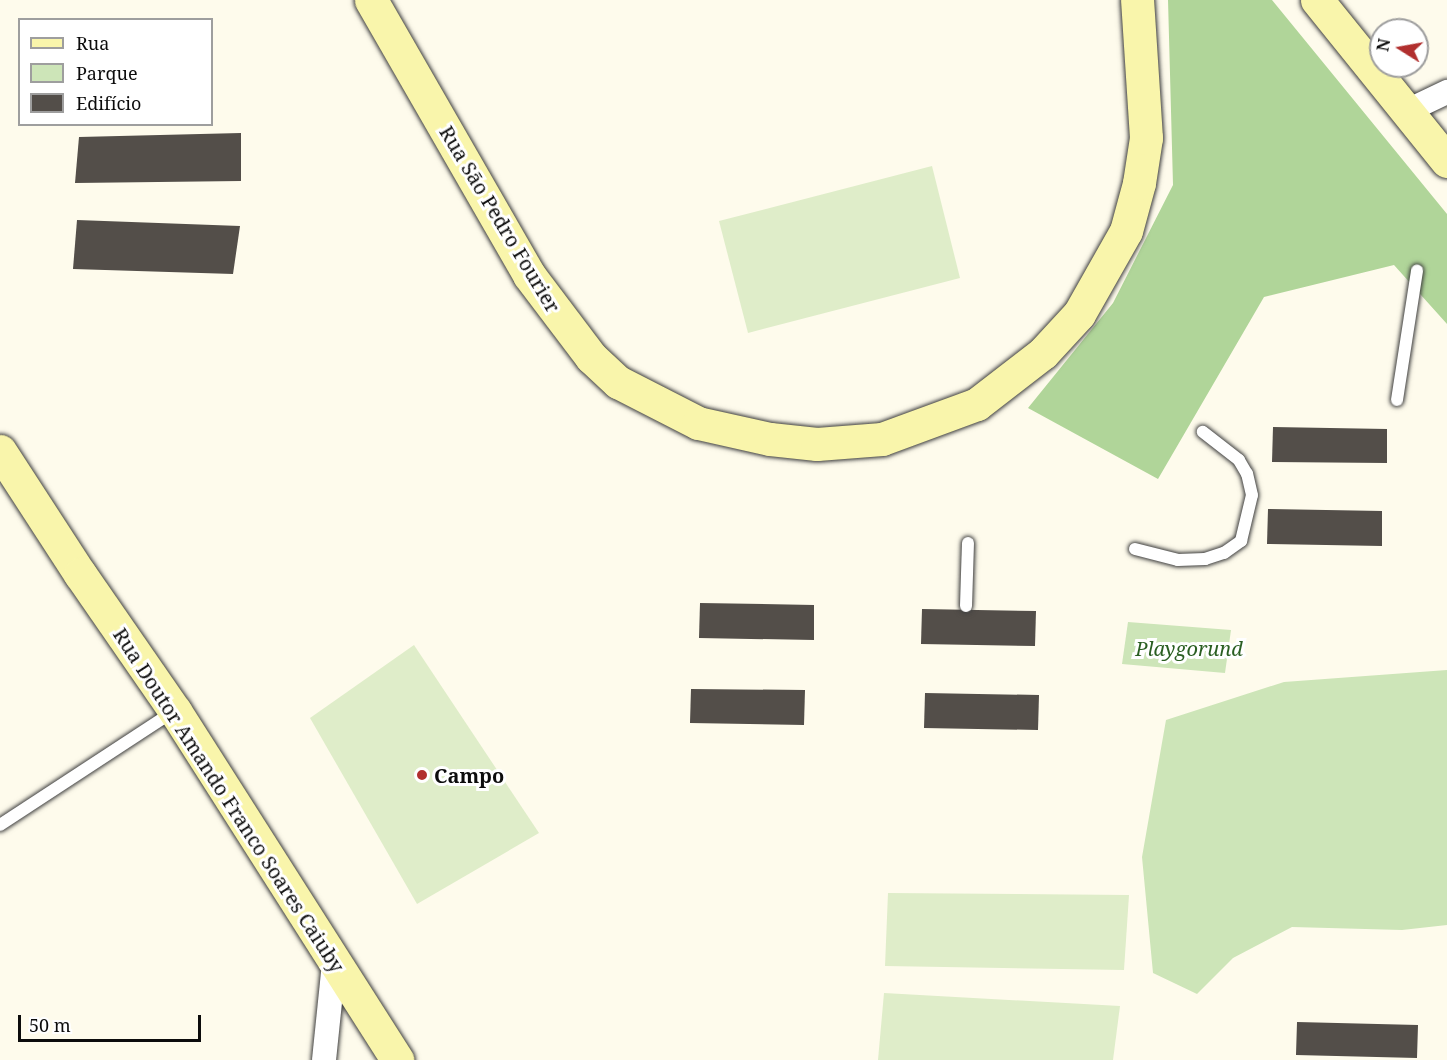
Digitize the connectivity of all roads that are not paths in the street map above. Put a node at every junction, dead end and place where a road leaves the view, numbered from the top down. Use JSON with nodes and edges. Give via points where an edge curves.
{"nodes":[{"id":1,"x":371,"y":0,"type":"edge"},
{"id":2,"x":1137,"y":0,"type":"edge"},
{"id":3,"x":1317,"y":0,"type":"edge"},
{"id":4,"x":1447,"y":92,"type":"edge"},
{"id":5,"x":1405,"y":112,"type":"junction"},
{"id":6,"x":1447,"y":161,"type":"edge"},
{"id":7,"x":1417,"y":271,"type":"dead end"},
{"id":8,"x":1397,"y":400,"type":"dead end"},
{"id":9,"x":1203,"y":432,"type":"dead end"},
{"id":10,"x":0,"y":451,"type":"edge"},
{"id":11,"x":968,"y":543,"type":"dead end"},
{"id":12,"x":1135,"y":549,"type":"dead end"},
{"id":13,"x":966,"y":606,"type":"dead end"},
{"id":14,"x":175,"y":711,"type":"junction"},
{"id":15,"x":0,"y":825,"type":"edge"},
{"id":16,"x":334,"y":964,"type":"junction"},
{"id":17,"x":324,"y":1060,"type":"edge"},
{"id":18,"x":397,"y":1060,"type":"edge"}],
"edges":[{"from":1,"to":2,"type":"street","name":"Rua São Pedro Fourier","via":[[529,274],[591,357],[618,382],[698,423],[770,439],[818,444],[882,439],[977,404],[1043,353],[1079,314],[1126,231],[1139,183],[1146,126]]},
{"from":3,"to":5,"type":"street"},
{"from":4,"to":5,"type":"street"},
{"from":5,"to":6,"type":"street"},
{"from":7,"to":8,"type":"lane"},
{"from":9,"to":12,"type":"lane","via":[[1239,460],[1247,474],[1252,495],[1241,541],[1224,554],[1205,559],[1178,560]]},
{"from":10,"to":14,"type":"street","name":"Rua Doutor Amando Franco Soares Caiuby"},
{"from":11,"to":13,"type":"lane"},
{"from":14,"to":15,"type":"lane"},
{"from":14,"to":16,"type":"street","name":"Rua Doutor Amando Franco Soares Caiuby"},
{"from":16,"to":17,"type":"street"},
{"from":16,"to":18,"type":"street","name":"Rua Doutor Amando Franco Soares Caiuby"}]}
